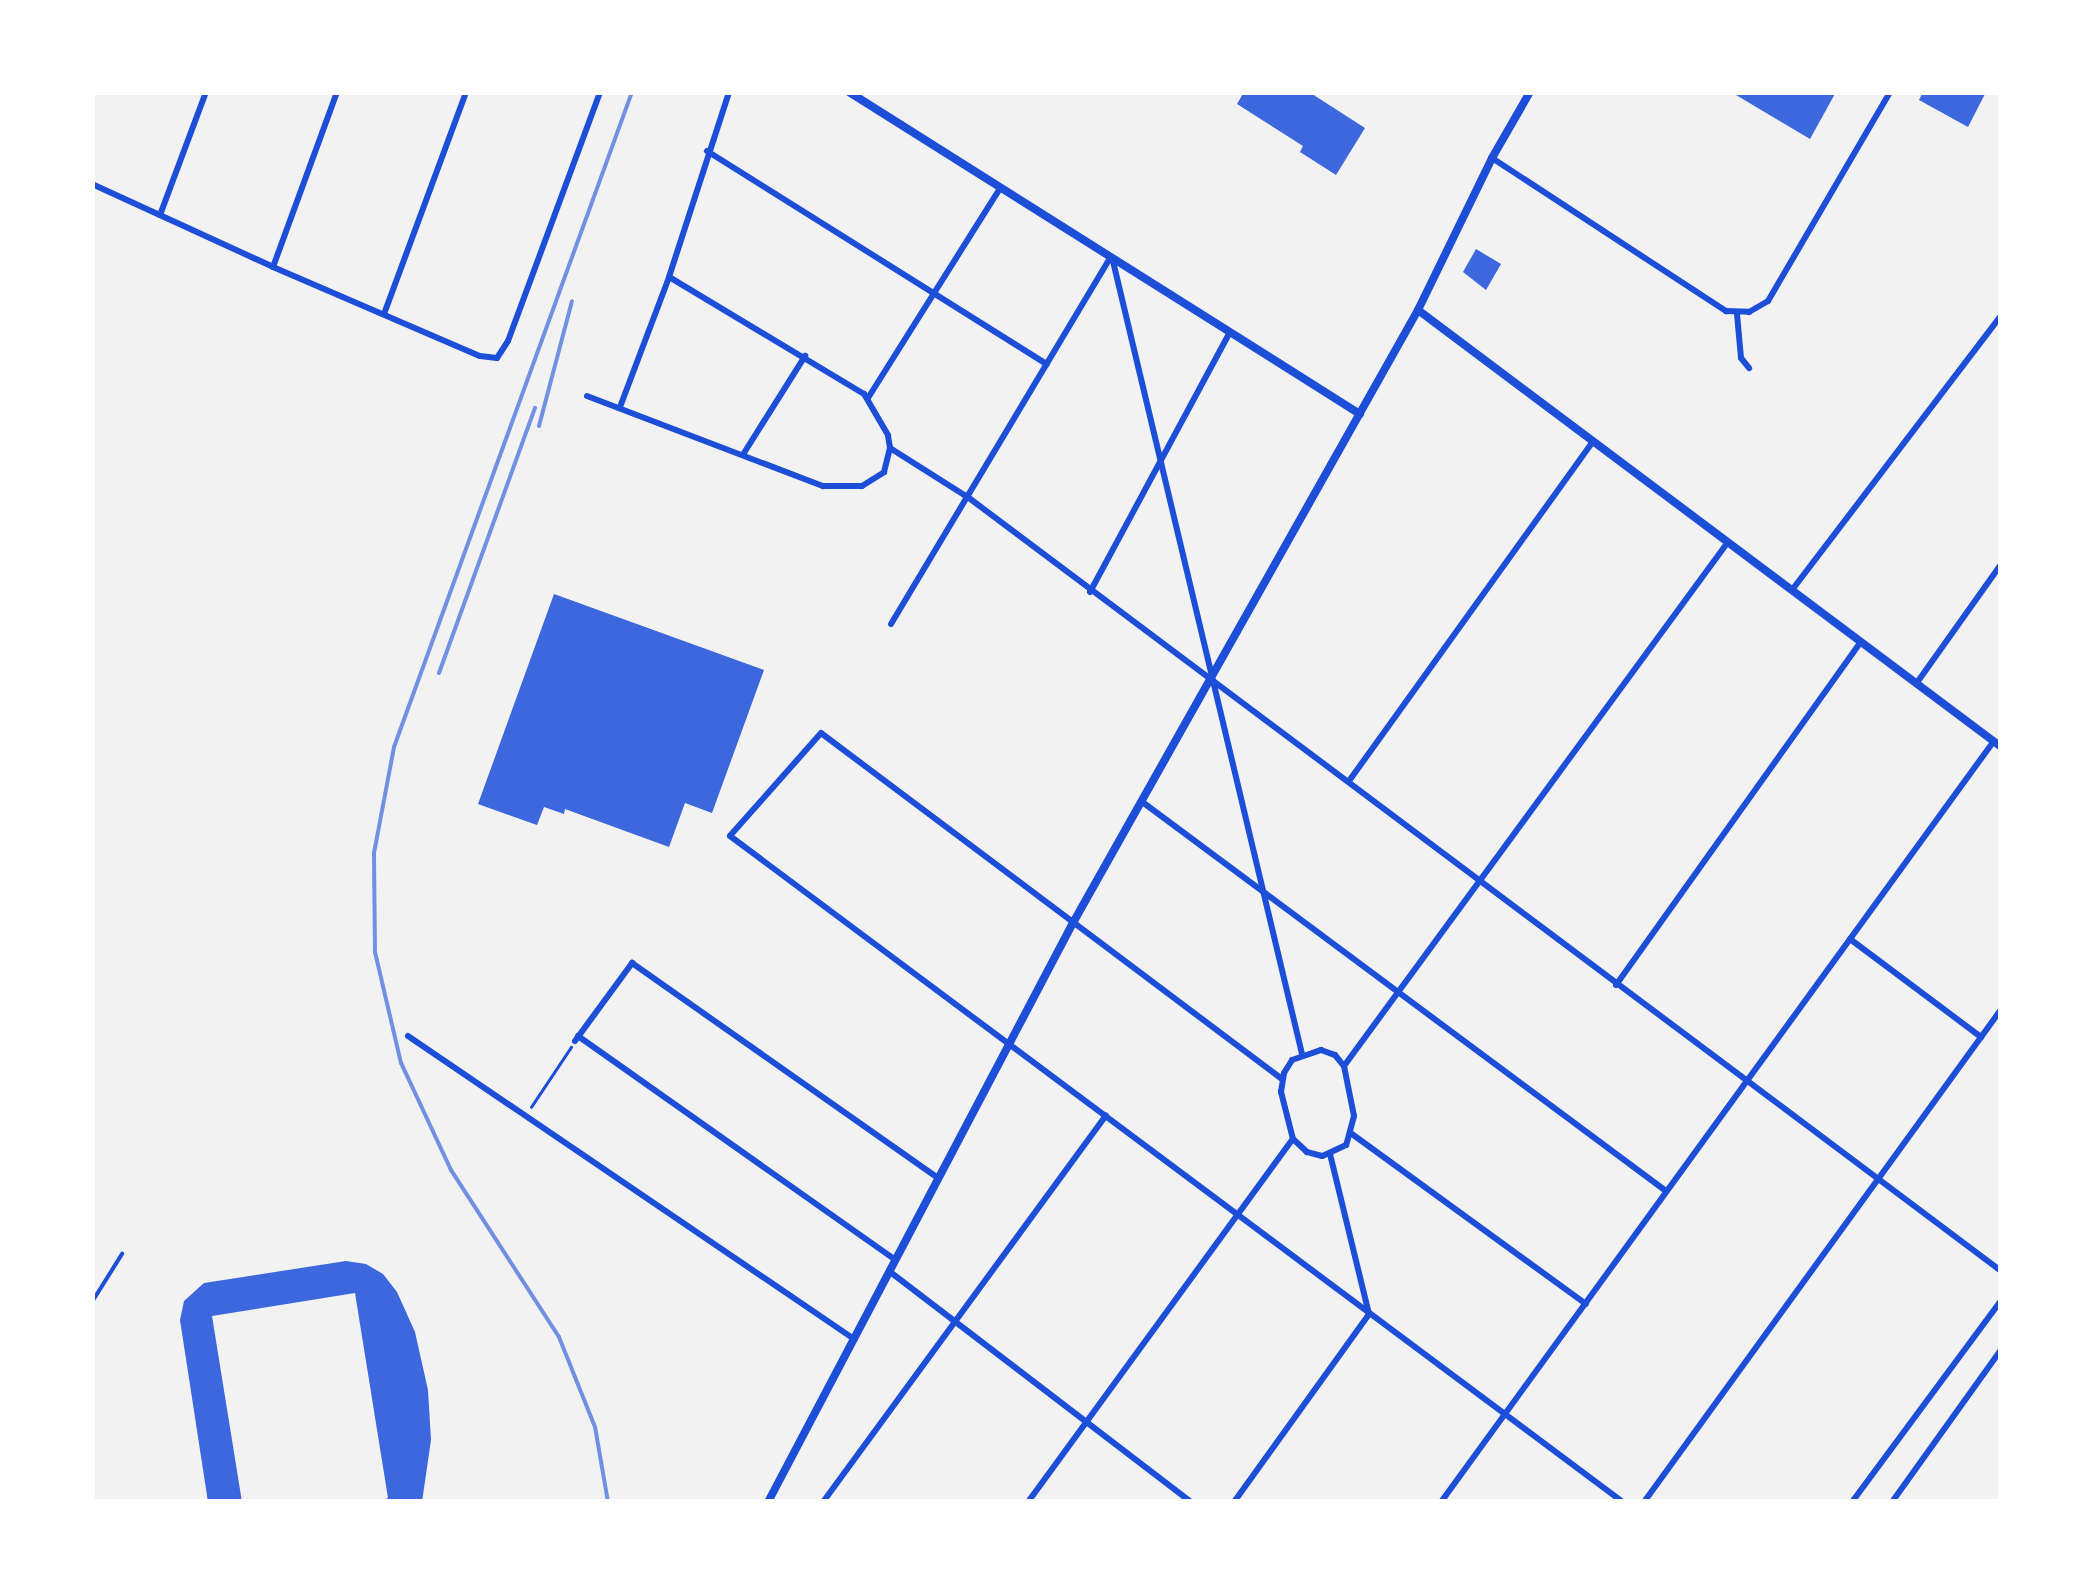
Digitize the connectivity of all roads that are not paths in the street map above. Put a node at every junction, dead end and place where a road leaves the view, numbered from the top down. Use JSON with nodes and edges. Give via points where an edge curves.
{"nodes":[{"id":1,"x":206,"y":92,"type":"edge"},
{"id":2,"x":337,"y":92,"type":"edge"},
{"id":3,"x":466,"y":92,"type":"edge"},
{"id":4,"x":600,"y":92,"type":"edge"},
{"id":5,"x":729,"y":92,"type":"edge"},
{"id":6,"x":849,"y":92,"type":"edge"},
{"id":7,"x":1530,"y":92,"type":"edge"},
{"id":8,"x":1890,"y":92,"type":"edge"},
{"id":9,"x":707,"y":151,"type":"junction"},
{"id":10,"x":1492,"y":158,"type":"junction"},
{"id":11,"x":92,"y":184,"type":"edge"},
{"id":12,"x":1000,"y":188,"type":"junction"},
{"id":13,"x":160,"y":215,"type":"junction"},
{"id":14,"x":1111,"y":256,"type":"junction"},
{"id":15,"x":273,"y":267,"type":"junction"},
{"id":16,"x":669,"y":277,"type":"junction"},
{"id":17,"x":934,"y":291,"type":"junction"},
{"id":18,"x":1418,"y":310,"type":"junction"},
{"id":19,"x":384,"y":314,"type":"junction"},
{"id":20,"x":1737,"y":314,"type":"junction"},
{"id":21,"x":2000,"y":317,"type":"edge"},
{"id":22,"x":1230,"y":332,"type":"junction"},
{"id":23,"x":805,"y":356,"type":"junction"},
{"id":24,"x":1047,"y":364,"type":"junction"},
{"id":25,"x":1749,"y":368,"type":"dead end"},
{"id":26,"x":587,"y":396,"type":"dead end"},
{"id":27,"x":868,"y":398,"type":"junction"},
{"id":28,"x":620,"y":407,"type":"junction"},
{"id":29,"x":1360,"y":414,"type":"junction"},
{"id":30,"x":1592,"y":442,"type":"junction"},
{"id":31,"x":890,"y":448,"type":"junction"},
{"id":32,"x":744,"y":453,"type":"junction"},
{"id":33,"x":1159,"y":464,"type":"junction"},
{"id":34,"x":969,"y":498,"type":"junction"},
{"id":35,"x":1728,"y":542,"type":"junction"},
{"id":36,"x":2000,"y":566,"type":"edge"},
{"id":37,"x":1792,"y":590,"type":"junction"},
{"id":38,"x":1090,"y":592,"type":"junction"},
{"id":39,"x":891,"y":624,"type":"dead end"},
{"id":40,"x":1861,"y":642,"type":"junction"},
{"id":41,"x":1210,"y":676,"type":"junction"},
{"id":42,"x":1916,"y":684,"type":"junction"},
{"id":43,"x":1997,"y":744,"type":"edge"},
{"id":44,"x":1349,"y":781,"type":"junction"},
{"id":45,"x":1140,"y":800,"type":"junction"},
{"id":46,"x":1482,"y":881,"type":"junction"},
{"id":47,"x":1263,"y":892,"type":"junction"},
{"id":48,"x":1074,"y":921,"type":"junction"},
{"id":49,"x":1850,"y":939,"type":"junction"},
{"id":50,"x":1616,"y":985,"type":"junction"},
{"id":51,"x":1400,"y":992,"type":"junction"},
{"id":52,"x":2000,"y":1011,"type":"edge"},
{"id":53,"x":408,"y":1036,"type":"dead end"},
{"id":54,"x":1981,"y":1037,"type":"junction"},
{"id":55,"x":1009,"y":1043,"type":"junction"},
{"id":56,"x":1302,"y":1054,"type":"junction"},
{"id":57,"x":1344,"y":1066,"type":"junction"},
{"id":58,"x":1282,"y":1079,"type":"junction"},
{"id":59,"x":1746,"y":1079,"type":"junction"},
{"id":60,"x":1106,"y":1114,"type":"junction"},
{"id":61,"x":1351,"y":1134,"type":"junction"},
{"id":62,"x":1293,"y":1139,"type":"junction"},
{"id":63,"x":1330,"y":1154,"type":"junction"},
{"id":64,"x":938,"y":1178,"type":"junction"},
{"id":65,"x":1876,"y":1180,"type":"junction"},
{"id":66,"x":1666,"y":1191,"type":"junction"},
{"id":67,"x":1240,"y":1215,"type":"junction"},
{"id":68,"x":122,"y":1254,"type":"dead end"},
{"id":69,"x":895,"y":1260,"type":"junction"},
{"id":70,"x":2000,"y":1270,"type":"edge"},
{"id":71,"x":889,"y":1272,"type":"junction"},
{"id":72,"x":92,"y":1302,"type":"edge"},
{"id":73,"x":2000,"y":1302,"type":"edge"},
{"id":74,"x":1586,"y":1304,"type":"junction"},
{"id":75,"x":1368,"y":1314,"type":"junction"},
{"id":76,"x":954,"y":1321,"type":"junction"},
{"id":77,"x":854,"y":1339,"type":"junction"},
{"id":78,"x":2000,"y":1351,"type":"edge"},
{"id":79,"x":1504,"y":1414,"type":"junction"},
{"id":80,"x":1087,"y":1420,"type":"junction"},
{"id":81,"x":768,"y":1502,"type":"edge"},
{"id":82,"x":823,"y":1502,"type":"edge"},
{"id":83,"x":1028,"y":1502,"type":"edge"},
{"id":84,"x":1192,"y":1502,"type":"edge"},
{"id":85,"x":1234,"y":1502,"type":"edge"},
{"id":86,"x":1441,"y":1502,"type":"edge"},
{"id":87,"x":1623,"y":1502,"type":"edge"},
{"id":88,"x":1644,"y":1502,"type":"edge"},
{"id":89,"x":1852,"y":1502,"type":"edge"},
{"id":90,"x":1892,"y":1502,"type":"edge"}],
"edges":[{"from":1,"to":13,"type":"street"},
{"from":2,"to":15,"type":"street"},
{"from":3,"to":19,"type":"street"},
{"from":4,"to":19,"type":"street","via":[[497,358]]},
{"from":5,"to":9,"type":"street"},
{"from":6,"to":12,"type":"street"},
{"from":7,"to":10,"type":"street"},
{"from":8,"to":20,"type":"street","via":[[1768,301]]},
{"from":9,"to":16,"type":"street"},
{"from":9,"to":17,"type":"street"},
{"from":10,"to":18,"type":"street"},
{"from":10,"to":20,"type":"street"},
{"from":11,"to":13,"type":"street"},
{"from":12,"to":14,"type":"street"},
{"from":12,"to":17,"type":"street"},
{"from":13,"to":15,"type":"street"},
{"from":14,"to":22,"type":"street"},
{"from":14,"to":24,"type":"street"},
{"from":14,"to":33,"type":"street"},
{"from":15,"to":19,"type":"street"},
{"from":16,"to":23,"type":"street"},
{"from":16,"to":28,"type":"street"},
{"from":17,"to":24,"type":"street"},
{"from":17,"to":27,"type":"street"},
{"from":18,"to":29,"type":"street"},
{"from":18,"to":30,"type":"street"},
{"from":20,"to":25,"type":"street"},
{"from":21,"to":37,"type":"street"},
{"from":22,"to":29,"type":"street"},
{"from":22,"to":33,"type":"street"},
{"from":23,"to":27,"type":"street"},
{"from":23,"to":32,"type":"street"},
{"from":24,"to":34,"type":"street"},
{"from":26,"to":28,"type":"street"},
{"from":27,"to":31,"type":"street"},
{"from":28,"to":32,"type":"street"},
{"from":29,"to":41,"type":"street"},
{"from":30,"to":35,"type":"street"},
{"from":30,"to":44,"type":"street"},
{"from":31,"to":32,"type":"street","via":[[880,476],[842,488]]},
{"from":31,"to":34,"type":"street"},
{"from":33,"to":38,"type":"street"},
{"from":33,"to":41,"type":"street"},
{"from":34,"to":38,"type":"street"},
{"from":34,"to":39,"type":"street"},
{"from":35,"to":37,"type":"street"},
{"from":35,"to":46,"type":"street"},
{"from":36,"to":42,"type":"street"},
{"from":37,"to":40,"type":"street"},
{"from":38,"to":41,"type":"street"},
{"from":40,"to":42,"type":"street"},
{"from":40,"to":50,"type":"street"},
{"from":41,"to":44,"type":"street"},
{"from":41,"to":45,"type":"street"},
{"from":41,"to":47,"type":"street"},
{"from":42,"to":43,"type":"street"},
{"from":43,"to":49,"type":"street"},
{"from":44,"to":46,"type":"street"},
{"from":45,"to":47,"type":"street"},
{"from":45,"to":48,"type":"street"},
{"from":46,"to":50,"type":"street"},
{"from":46,"to":51,"type":"street"},
{"from":47,"to":51,"type":"street"},
{"from":47,"to":56,"type":"street"},
{"from":48,"to":55,"type":"street"},
{"from":48,"to":55,"type":"street","via":[[820,734],[730,836]]},
{"from":48,"to":58,"type":"street"},
{"from":49,"to":54,"type":"street"},
{"from":49,"to":59,"type":"street"},
{"from":50,"to":59,"type":"street"},
{"from":51,"to":57,"type":"street"},
{"from":51,"to":66,"type":"street"},
{"from":52,"to":54,"type":"street"},
{"from":53,"to":77,"type":"street"},
{"from":54,"to":65,"type":"street"},
{"from":55,"to":60,"type":"street"},
{"from":55,"to":64,"type":"street"},
{"from":56,"to":57,"type":"street","via":[[1329,1051]]},
{"from":56,"to":58,"type":"street"},
{"from":57,"to":61,"type":"street","via":[[1353,1104]]},
{"from":58,"to":62,"type":"street","via":[[1282,1109]]},
{"from":59,"to":65,"type":"street"},
{"from":59,"to":66,"type":"street"},
{"from":60,"to":67,"type":"street"},
{"from":60,"to":76,"type":"street"},
{"from":61,"to":63,"type":"street"},
{"from":61,"to":74,"type":"street"},
{"from":62,"to":63,"type":"street","via":[[1307,1152]]},
{"from":62,"to":67,"type":"street"},
{"from":63,"to":75,"type":"street"},
{"from":64,"to":69,"type":"street"},
{"from":64,"to":69,"type":"street","via":[[632,963],[576,1039]]},
{"from":65,"to":70,"type":"street"},
{"from":65,"to":88,"type":"street"},
{"from":66,"to":74,"type":"street"},
{"from":67,"to":75,"type":"street"},
{"from":67,"to":80,"type":"street"},
{"from":68,"to":72,"type":"lane"},
{"from":69,"to":71,"type":"street"},
{"from":71,"to":76,"type":"street"},
{"from":71,"to":77,"type":"street"},
{"from":73,"to":89,"type":"street"},
{"from":74,"to":79,"type":"street"},
{"from":75,"to":79,"type":"street"},
{"from":75,"to":85,"type":"street"},
{"from":76,"to":80,"type":"street"},
{"from":76,"to":82,"type":"street"},
{"from":77,"to":81,"type":"street"},
{"from":78,"to":90,"type":"street"},
{"from":79,"to":86,"type":"street"},
{"from":79,"to":87,"type":"street"},
{"from":80,"to":83,"type":"street"},
{"from":80,"to":84,"type":"street"}]}
